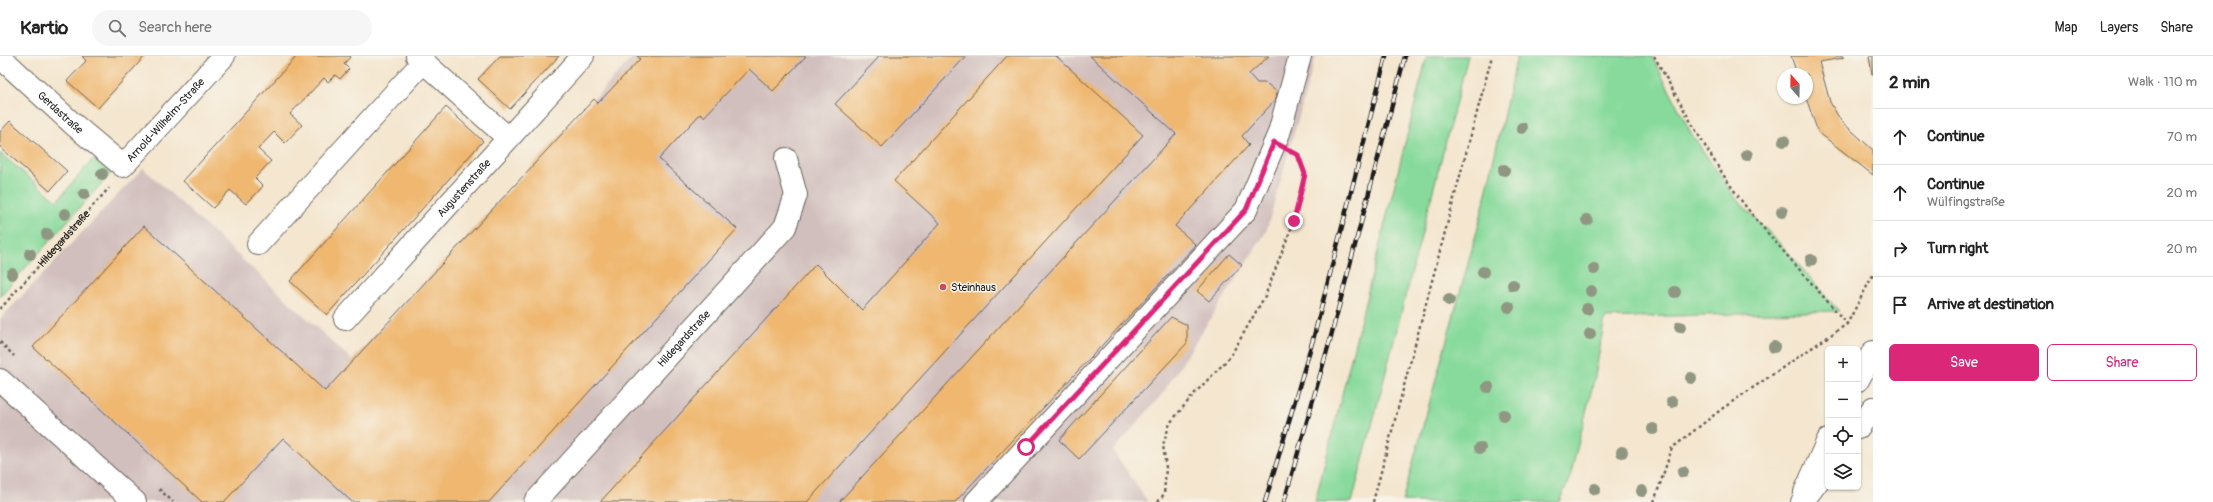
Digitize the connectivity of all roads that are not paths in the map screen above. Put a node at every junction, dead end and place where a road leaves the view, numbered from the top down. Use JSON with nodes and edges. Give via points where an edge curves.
{"nodes":[{"id":1,"x":224,"y":56,"type":"edge"},
{"id":2,"x":583,"y":56,"type":"edge"},
{"id":3,"x":1300,"y":56,"type":"edge"},
{"id":4,"x":0,"y":57,"type":"edge"},
{"id":5,"x":420,"y":59,"type":"edge"},
{"id":6,"x":508,"y":138,"type":"junction"},
{"id":7,"x":786,"y":159,"type":"dead end"},
{"id":8,"x":123,"y":166,"type":"joint"},
{"id":9,"x":258,"y":244,"type":"dead end"},
{"id":10,"x":345,"y":319,"type":"dead end"},
{"id":11,"x":1873,"y":352,"type":"edge"},
{"id":12,"x":1861,"y":374,"type":"edge"},
{"id":13,"x":0,"y":380,"type":"edge"},
{"id":14,"x":1873,"y":408,"type":"edge"},
{"id":15,"x":1861,"y":424,"type":"edge"},
{"id":16,"x":1825,"y":447,"type":"edge"},
{"id":17,"x":1825,"y":472,"type":"edge"},
{"id":18,"x":545,"y":499,"type":"edge"},
{"id":19,"x":135,"y":502,"type":"edge"},
{"id":20,"x":976,"y":502,"type":"edge"},
{"id":21,"x":1801,"y":502,"type":"edge"}],
"edges":[{"from":1,"to":8,"type":"street","name":"Arnold-Wilhelm-Straße"},
{"from":2,"to":6,"type":"street","name":"Augustenstraße"},
{"from":3,"to":20,"type":"street","via":[[1279,133],[1246,210]]},
{"from":4,"to":8,"type":"street","name":"Gerdastraße"},
{"from":5,"to":6,"type":"street"},
{"from":5,"to":9,"type":"street"},
{"from":6,"to":10,"type":"street","name":"Augustenstraße"},
{"from":7,"to":18,"type":"street","name":"Hildegardstraße","via":[[796,195],[785,226]]},
{"from":11,"to":12,"type":"street"},
{"from":13,"to":19,"type":"street"},
{"from":14,"to":15,"type":"street"},
{"from":16,"to":21,"type":"street"},
{"from":17,"to":21,"type":"street"}]}
